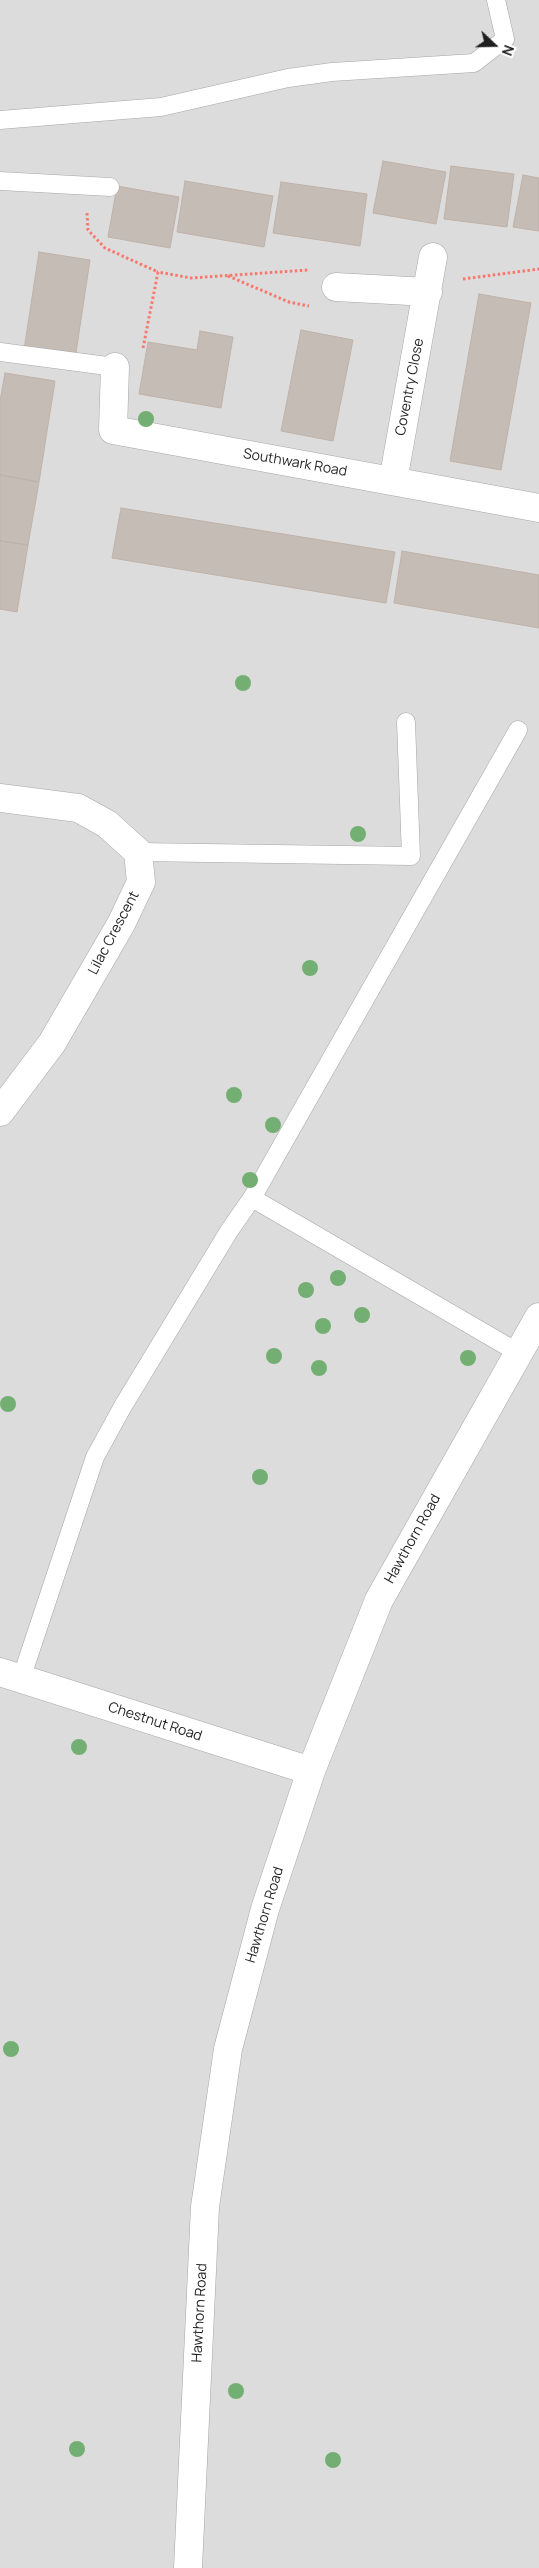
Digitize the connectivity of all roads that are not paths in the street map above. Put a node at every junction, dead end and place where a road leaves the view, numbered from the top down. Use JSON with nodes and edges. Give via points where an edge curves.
{"nodes":[{"id":1,"x":496,"y":0,"type":"edge"},
{"id":2,"x":0,"y":120,"type":"edge"},
{"id":3,"x":0,"y":181,"type":"edge"},
{"id":4,"x":110,"y":187,"type":"dead end"},
{"id":5,"x":433,"y":257,"type":"dead end"},
{"id":6,"x":336,"y":287,"type":"road end"},
{"id":7,"x":428,"y":292,"type":"junction"},
{"id":8,"x":0,"y":352,"type":"edge"},
{"id":9,"x":115,"y":367,"type":"joint"},
{"id":10,"x":393,"y":481,"type":"junction"},
{"id":11,"x":539,"y":508,"type":"edge"},
{"id":12,"x":406,"y":722,"type":"dead end"},
{"id":13,"x":518,"y":730,"type":"dead end"},
{"id":14,"x":0,"y":798,"type":"edge"},
{"id":15,"x":138,"y":852,"type":"junction"},
{"id":16,"x":0,"y":1112,"type":"edge"},
{"id":17,"x":252,"y":1198,"type":"junction"},
{"id":18,"x":539,"y":1317,"type":"edge"},
{"id":19,"x":517,"y":1352,"type":"junction"},
{"id":20,"x":11,"y":1675,"type":"edge"},
{"id":21,"x":311,"y":1771,"type":"junction"},
{"id":22,"x":188,"y":2568,"type":"edge"}],
"edges":[{"from":1,"to":2,"type":"lane","via":[[505,39],[474,64],[323,73],[161,107]]},
{"from":3,"to":4,"type":"lane"},
{"from":5,"to":7,"type":"street","name":"Coventry Close"},
{"from":6,"to":7,"type":"street"},
{"from":7,"to":10,"type":"street","name":"Coventry Close"},
{"from":8,"to":9,"type":"lane"},
{"from":9,"to":10,"type":"street","name":"Southwark Road","via":[[113,430]]},
{"from":10,"to":11,"type":"street","name":"Southwark Road"},
{"from":12,"to":15,"type":"lane","via":[[411,856]]},
{"from":13,"to":17,"type":"lane"},
{"from":14,"to":15,"type":"street","via":[[78,808],[108,824]]},
{"from":15,"to":16,"type":"street","name":"Lilac Crescent","via":[[141,882],[121,924],[52,1042]]},
{"from":17,"to":19,"type":"lane"},
{"from":17,"to":20,"type":"lane","via":[[105,1436]]},
{"from":18,"to":19,"type":"street","name":"Hawthorn Road"},
{"from":19,"to":21,"type":"street","name":"Hawthorn Road","via":[[378,1600]]},
{"from":20,"to":21,"type":"street","name":"Chestnut Road"},
{"from":21,"to":22,"type":"street","name":"Hawthorn Road","via":[[265,1909],[228,2048],[205,2207]]}]}
